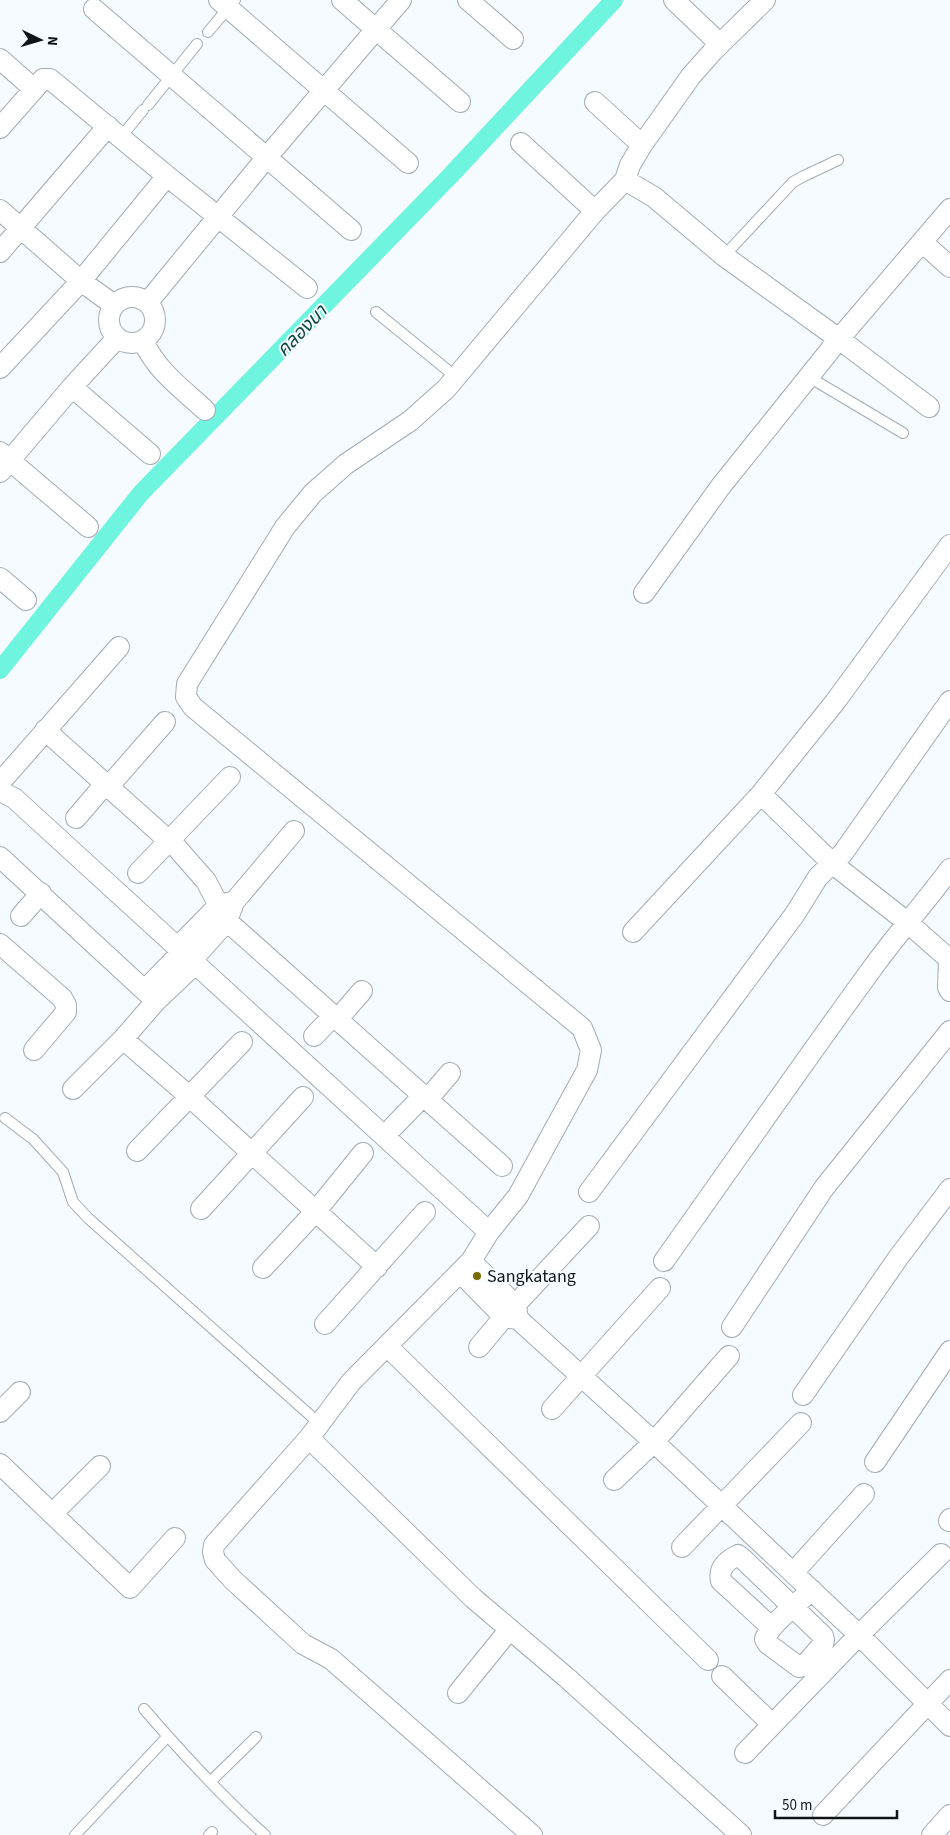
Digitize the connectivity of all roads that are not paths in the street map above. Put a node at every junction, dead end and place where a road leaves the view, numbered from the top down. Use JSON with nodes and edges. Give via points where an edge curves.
{"nodes":[{"id":1,"x":342,"y":0,"type":"edge"},
{"id":2,"x":400,"y":0,"type":"edge"},
{"id":3,"x":468,"y":0,"type":"edge"},
{"id":4,"x":674,"y":0,"type":"edge"},
{"id":5,"x":765,"y":0,"type":"edge"},
{"id":6,"x":228,"y":3,"type":"edge"},
{"id":7,"x":94,"y":9,"type":"dead end"},
{"id":8,"x":376,"y":29,"type":"junction"},
{"id":9,"x":208,"y":32,"type":"dead end"},
{"id":10,"x":513,"y":39,"type":"dead end"},
{"id":11,"x":197,"y":44,"type":"dead end"},
{"id":12,"x":720,"y":44,"type":"junction"},
{"id":13,"x":0,"y":59,"type":"edge"},
{"id":14,"x":171,"y":75,"type":"junction"},
{"id":15,"x":34,"y":89,"type":"junction"},
{"id":16,"x":324,"y":90,"type":"junction"},
{"id":17,"x":460,"y":102,"type":"dead end"},
{"id":18,"x":595,"y":102,"type":"dead end"},
{"id":19,"x":0,"y":128,"type":"edge"},
{"id":20,"x":115,"y":131,"type":"junction"},
{"id":21,"x":521,"y":143,"type":"dead end"},
{"id":22,"x":642,"y":144,"type":"junction"},
{"id":23,"x":267,"y":157,"type":"junction"},
{"id":24,"x":838,"y":160,"type":"dead end"},
{"id":25,"x":408,"y":162,"type":"dead end"},
{"id":26,"x":167,"y":176,"type":"junction"},
{"id":27,"x":625,"y":180,"type":"junction"},
{"id":28,"x":950,"y":209,"type":"edge"},
{"id":29,"x":0,"y":210,"type":"edge"},
{"id":30,"x":596,"y":211,"type":"junction"},
{"id":31,"x":219,"y":216,"type":"junction"},
{"id":32,"x":22,"y":228,"type":"junction"},
{"id":33,"x":351,"y":230,"type":"dead end"},
{"id":34,"x":922,"y":242,"type":"junction"},
{"id":35,"x":0,"y":252,"type":"edge"},
{"id":36,"x":724,"y":256,"type":"junction"},
{"id":37,"x":950,"y":267,"type":"edge"},
{"id":38,"x":81,"y":281,"type":"junction"},
{"id":39,"x":307,"y":288,"type":"dead end"},
{"id":40,"x":148,"y":302,"type":"junction"},
{"id":41,"x":114,"y":304,"type":"junction"},
{"id":42,"x":376,"y":312,"type":"dead end"},
{"id":43,"x":117,"y":338,"type":"junction"},
{"id":44,"x":839,"y":339,"type":"junction"},
{"id":45,"x":143,"y":341,"type":"junction"},
{"id":46,"x":0,"y":368,"type":"edge"},
{"id":47,"x":809,"y":376,"type":"junction"},
{"id":48,"x":456,"y":377,"type":"junction"},
{"id":49,"x":72,"y":387,"type":"junction"},
{"id":50,"x":929,"y":407,"type":"dead end"},
{"id":51,"x":205,"y":410,"type":"dead end"},
{"id":52,"x":903,"y":433,"type":"dead end"},
{"id":53,"x":150,"y":454,"type":"dead end"},
{"id":54,"x":3,"y":461,"type":"edge"},
{"id":55,"x":88,"y":527,"type":"dead end"},
{"id":56,"x":950,"y":545,"type":"edge"},
{"id":57,"x":0,"y":578,"type":"edge"},
{"id":58,"x":644,"y":593,"type":"dead end"},
{"id":59,"x":26,"y":600,"type":"dead end"},
{"id":60,"x":119,"y":647,"type":"dead end"},
{"id":61,"x":950,"y":701,"type":"edge"},
{"id":62,"x":165,"y":722,"type":"dead end"},
{"id":63,"x":45,"y":730,"type":"junction"},
{"id":64,"x":230,"y":777,"type":"dead end"},
{"id":65,"x":2,"y":784,"type":"edge"},
{"id":66,"x":107,"y":784,"type":"junction"},
{"id":67,"x":761,"y":794,"type":"junction"},
{"id":68,"x":76,"y":818,"type":"dead end"},
{"id":69,"x":294,"y":832,"type":"dead end"},
{"id":70,"x":170,"y":841,"type":"junction"},
{"id":71,"x":0,"y":857,"type":"edge"},
{"id":72,"x":833,"y":864,"type":"junction"},
{"id":73,"x":950,"y":869,"type":"edge"},
{"id":74,"x":138,"y":873,"type":"dead end"},
{"id":75,"x":40,"y":893,"type":"junction"},
{"id":76,"x":227,"y":909,"type":"junction"},
{"id":77,"x":21,"y":916,"type":"dead end"},
{"id":78,"x":907,"y":922,"type":"junction"},
{"id":79,"x":633,"y":932,"type":"dead end"},
{"id":80,"x":0,"y":944,"type":"edge"},
{"id":81,"x":187,"y":955,"type":"junction"},
{"id":82,"x":950,"y":959,"type":"edge"},
{"id":83,"x":362,"y":991,"type":"dead end"},
{"id":84,"x":950,"y":991,"type":"edge"},
{"id":85,"x":151,"y":995,"type":"junction"},
{"id":86,"x":335,"y":1018,"type":"junction"},
{"id":87,"x":950,"y":1032,"type":"edge"},
{"id":88,"x":314,"y":1036,"type":"dead end"},
{"id":89,"x":123,"y":1040,"type":"junction"},
{"id":90,"x":242,"y":1042,"type":"dead end"},
{"id":91,"x":34,"y":1050,"type":"dead end"},
{"id":92,"x":450,"y":1073,"type":"dead end"},
{"id":93,"x":72,"y":1089,"type":"dead end"},
{"id":94,"x":189,"y":1096,"type":"junction"},
{"id":95,"x":304,"y":1097,"type":"dead end"},
{"id":96,"x":425,"y":1098,"type":"junction"},
{"id":97,"x":5,"y":1118,"type":"dead end"},
{"id":98,"x":392,"y":1127,"type":"dead end"},
{"id":99,"x":138,"y":1151,"type":"dead end"},
{"id":100,"x":252,"y":1152,"type":"junction"},
{"id":101,"x":363,"y":1153,"type":"dead end"},
{"id":102,"x":502,"y":1166,"type":"dead end"},
{"id":103,"x":950,"y":1189,"type":"edge"},
{"id":104,"x":589,"y":1192,"type":"dead end"},
{"id":105,"x":201,"y":1209,"type":"dead end"},
{"id":106,"x":316,"y":1211,"type":"junction"},
{"id":107,"x":425,"y":1212,"type":"dead end"},
{"id":108,"x":589,"y":1226,"type":"dead end"},
{"id":109,"x":489,"y":1232,"type":"junction"},
{"id":110,"x":664,"y":1261,"type":"dead end"},
{"id":111,"x":377,"y":1266,"type":"junction"},
{"id":112,"x":466,"y":1266,"type":"junction"},
{"id":113,"x":263,"y":1268,"type":"dead end"},
{"id":114,"x":660,"y":1288,"type":"dead end"},
{"id":115,"x":513,"y":1314,"type":"junction"},
{"id":116,"x":325,"y":1324,"type":"dead end"},
{"id":117,"x":732,"y":1328,"type":"dead end"},
{"id":118,"x":387,"y":1346,"type":"junction"},
{"id":119,"x":479,"y":1348,"type":"dead end"},
{"id":120,"x":950,"y":1351,"type":"edge"},
{"id":121,"x":729,"y":1356,"type":"dead end"},
{"id":122,"x":582,"y":1376,"type":"junction"},
{"id":123,"x":20,"y":1392,"type":"dead end"},
{"id":124,"x":803,"y":1395,"type":"dead end"},
{"id":125,"x":552,"y":1409,"type":"dead end"},
{"id":126,"x":0,"y":1412,"type":"edge"},
{"id":127,"x":801,"y":1423,"type":"dead end"},
{"id":128,"x":315,"y":1431,"type":"junction"},
{"id":129,"x":654,"y":1442,"type":"junction"},
{"id":130,"x":875,"y":1462,"type":"dead end"},
{"id":131,"x":0,"y":1464,"type":"edge"},
{"id":132,"x":100,"y":1466,"type":"dead end"},
{"id":133,"x":614,"y":1480,"type":"dead end"},
{"id":134,"x":864,"y":1494,"type":"dead end"},
{"id":135,"x":722,"y":1506,"type":"junction"},
{"id":136,"x":53,"y":1513,"type":"junction"},
{"id":137,"x":175,"y":1538,"type":"dead end"},
{"id":138,"x":682,"y":1547,"type":"dead end"},
{"id":139,"x":941,"y":1554,"type":"dead end"},
{"id":140,"x":793,"y":1573,"type":"junction"},
{"id":141,"x":812,"y":1590,"type":"junction"},
{"id":142,"x":793,"y":1608,"type":"junction"},
{"id":143,"x":771,"y":1627,"type":"junction"},
{"id":144,"x":510,"y":1629,"type":"junction"},
{"id":145,"x":859,"y":1635,"type":"junction"},
{"id":146,"x":708,"y":1660,"type":"dead end"},
{"id":147,"x":722,"y":1676,"type":"dead end"},
{"id":148,"x":950,"y":1680,"type":"edge"},
{"id":149,"x":458,"y":1693,"type":"dead end"},
{"id":150,"x":928,"y":1704,"type":"junction"},
{"id":151,"x":144,"y":1709,"type":"dead end"},
{"id":152,"x":772,"y":1724,"type":"junction"},
{"id":153,"x":950,"y":1726,"type":"edge"},
{"id":154,"x":168,"y":1736,"type":"junction"},
{"id":155,"x":256,"y":1737,"type":"dead end"},
{"id":156,"x":746,"y":1753,"type":"dead end"},
{"id":157,"x":210,"y":1782,"type":"junction"},
{"id":158,"x":823,"y":1815,"type":"dead end"},
{"id":159,"x":950,"y":1815,"type":"edge"},
{"id":160,"x":75,"y":1835,"type":"edge"},
{"id":161,"x":265,"y":1835,"type":"edge"},
{"id":162,"x":532,"y":1835,"type":"edge"},
{"id":163,"x":741,"y":1835,"type":"edge"},
{"id":164,"x":932,"y":1835,"type":"edge"}],
"edges":[{"from":1,"to":8,"type":"street"},
{"from":2,"to":8,"type":"street"},
{"from":3,"to":10,"type":"street"},
{"from":4,"to":12,"type":"street"},
{"from":5,"to":12,"type":"street"},
{"from":6,"to":9,"type":"lane"},
{"from":6,"to":16,"type":"street"},
{"from":7,"to":14,"type":"street"},
{"from":8,"to":16,"type":"street"},
{"from":8,"to":17,"type":"street"},
{"from":11,"to":14,"type":"lane"},
{"from":12,"to":22,"type":"street","via":[[691,76]]},
{"from":13,"to":15,"type":"street"},
{"from":14,"to":20,"type":"lane","via":[[145,108]]},
{"from":14,"to":23,"type":"street"},
{"from":15,"to":19,"type":"street"},
{"from":15,"to":20,"type":"street","via":[[43,79],[50,79]]},
{"from":16,"to":23,"type":"street"},
{"from":16,"to":25,"type":"street"},
{"from":18,"to":22,"type":"street"},
{"from":20,"to":26,"type":"street"},
{"from":20,"to":32,"type":"street"},
{"from":21,"to":30,"type":"street"},
{"from":22,"to":27,"type":"street"},
{"from":23,"to":31,"type":"street"},
{"from":23,"to":33,"type":"street"},
{"from":24,"to":36,"type":"lane","via":[[793,182]]},
{"from":26,"to":31,"type":"street"},
{"from":26,"to":38,"type":"street"},
{"from":27,"to":30,"type":"street"},
{"from":27,"to":36,"type":"street","via":[[654,197]]},
{"from":28,"to":34,"type":"street"},
{"from":29,"to":32,"type":"street"},
{"from":30,"to":48,"type":"street"},
{"from":31,"to":39,"type":"street"},
{"from":31,"to":40,"type":"street"},
{"from":32,"to":35,"type":"street"},
{"from":32,"to":38,"type":"street"},
{"from":34,"to":37,"type":"street"},
{"from":34,"to":44,"type":"street"},
{"from":36,"to":44,"type":"street"},
{"from":38,"to":41,"type":"street"},
{"from":38,"to":46,"type":"street"},
{"from":40,"to":41,"type":"street","via":[[130,296]]},
{"from":40,"to":45,"type":"street","via":[[156,318],[155,327]]},
{"from":41,"to":43,"type":"street","via":[[109,322]]},
{"from":42,"to":48,"type":"lane"},
{"from":43,"to":45,"type":"street","via":[[134,344]]},
{"from":43,"to":49,"type":"street"},
{"from":44,"to":47,"type":"street"},
{"from":44,"to":50,"type":"street"},
{"from":45,"to":51,"type":"street","via":[[160,369]]},
{"from":47,"to":52,"type":"lane"},
{"from":47,"to":58,"type":"street","via":[[721,486]]},
{"from":48,"to":109,"type":"street","via":[[410,421],[346,464],[313,493],[285,528],[186,684],[186,697],[201,714],[582,1028],[591,1050],[587,1070],[522,1189]]},
{"from":49,"to":53,"type":"street"},
{"from":49,"to":54,"type":"street"},
{"from":54,"to":55,"type":"street"},
{"from":56,"to":67,"type":"street","via":[[836,702]]},
{"from":57,"to":59,"type":"street"},
{"from":60,"to":63,"type":"street"},
{"from":61,"to":72,"type":"street"},
{"from":62,"to":66,"type":"street"},
{"from":63,"to":65,"type":"street"},
{"from":63,"to":66,"type":"street"},
{"from":64,"to":70,"type":"street"},
{"from":65,"to":81,"type":"street"},
{"from":66,"to":68,"type":"street"},
{"from":66,"to":70,"type":"street"},
{"from":67,"to":72,"type":"street"},
{"from":67,"to":79,"type":"street"},
{"from":69,"to":76,"type":"street"},
{"from":70,"to":74,"type":"street"},
{"from":70,"to":76,"type":"street"},
{"from":71,"to":75,"type":"street"},
{"from":72,"to":78,"type":"street"},
{"from":72,"to":104,"type":"street","via":[[818,877],[795,914]]},
{"from":73,"to":78,"type":"street"},
{"from":75,"to":77,"type":"street"},
{"from":75,"to":85,"type":"street"},
{"from":76,"to":81,"type":"street"},
{"from":76,"to":86,"type":"street"},
{"from":78,"to":82,"type":"street"},
{"from":78,"to":110,"type":"street"},
{"from":80,"to":91,"type":"street","via":[[66,1005],[66,1012]]},
{"from":81,"to":85,"type":"street"},
{"from":81,"to":109,"type":"street"},
{"from":82,"to":84,"type":"street"},
{"from":83,"to":86,"type":"street"},
{"from":85,"to":89,"type":"street"},
{"from":86,"to":88,"type":"street"},
{"from":86,"to":96,"type":"street"},
{"from":87,"to":117,"type":"street","via":[[824,1188]]},
{"from":89,"to":93,"type":"street"},
{"from":89,"to":94,"type":"street"},
{"from":90,"to":94,"type":"street"},
{"from":92,"to":96,"type":"street"},
{"from":94,"to":99,"type":"street"},
{"from":94,"to":100,"type":"street"},
{"from":95,"to":100,"type":"street"},
{"from":96,"to":98,"type":"street"},
{"from":96,"to":102,"type":"street"},
{"from":97,"to":128,"type":"lane","via":[[33,1138],[63,1172],[73,1202],[88,1218]]},
{"from":100,"to":105,"type":"street"},
{"from":100,"to":106,"type":"street"},
{"from":101,"to":106,"type":"street"},
{"from":103,"to":124,"type":"street"},
{"from":106,"to":111,"type":"street"},
{"from":106,"to":113,"type":"street"},
{"from":107,"to":111,"type":"street"},
{"from":108,"to":115,"type":"street"},
{"from":109,"to":112,"type":"street"},
{"from":111,"to":116,"type":"street"},
{"from":112,"to":115,"type":"street"},
{"from":112,"to":118,"type":"street"},
{"from":114,"to":122,"type":"street"},
{"from":115,"to":119,"type":"street"},
{"from":115,"to":122,"type":"street"},
{"from":118,"to":128,"type":"street","via":[[351,1382]]},
{"from":118,"to":146,"type":"street"},
{"from":120,"to":130,"type":"street"},
{"from":121,"to":129,"type":"street"},
{"from":122,"to":125,"type":"street"},
{"from":122,"to":129,"type":"street"},
{"from":123,"to":126,"type":"street"},
{"from":127,"to":135,"type":"street"},
{"from":128,"to":144,"type":"street","via":[[473,1598]]},
{"from":128,"to":162,"type":"street","via":[[214,1544],[215,1560],[303,1644],[331,1659]]},
{"from":129,"to":133,"type":"street"},
{"from":129,"to":135,"type":"street"},
{"from":131,"to":136,"type":"street"},
{"from":132,"to":136,"type":"street"},
{"from":134,"to":140,"type":"street"},
{"from":135,"to":138,"type":"street"},
{"from":135,"to":140,"type":"street"},
{"from":136,"to":137,"type":"street","via":[[130,1588]]},
{"from":139,"to":145,"type":"street"},
{"from":140,"to":141,"type":"street"},
{"from":141,"to":142,"type":"street"},
{"from":141,"to":145,"type":"street"},
{"from":142,"to":143,"type":"street"},
{"from":142,"to":143,"type":"street","via":[[824,1640],[804,1666],[794,1665],[768,1644],[765,1639]]},
{"from":142,"to":143,"type":"street","via":[[738,1555],[723,1566],[719,1573],[721,1581]]},
{"from":144,"to":149,"type":"street"},
{"from":144,"to":163,"type":"street"},
{"from":145,"to":150,"type":"street"},
{"from":145,"to":152,"type":"street"},
{"from":147,"to":152,"type":"street"},
{"from":148,"to":150,"type":"street"},
{"from":150,"to":153,"type":"street"},
{"from":150,"to":158,"type":"street"},
{"from":151,"to":154,"type":"lane"},
{"from":152,"to":156,"type":"street"},
{"from":154,"to":157,"type":"lane"},
{"from":154,"to":160,"type":"lane"},
{"from":155,"to":157,"type":"lane"},
{"from":157,"to":161,"type":"lane"},
{"from":159,"to":164,"type":"street"}]}
